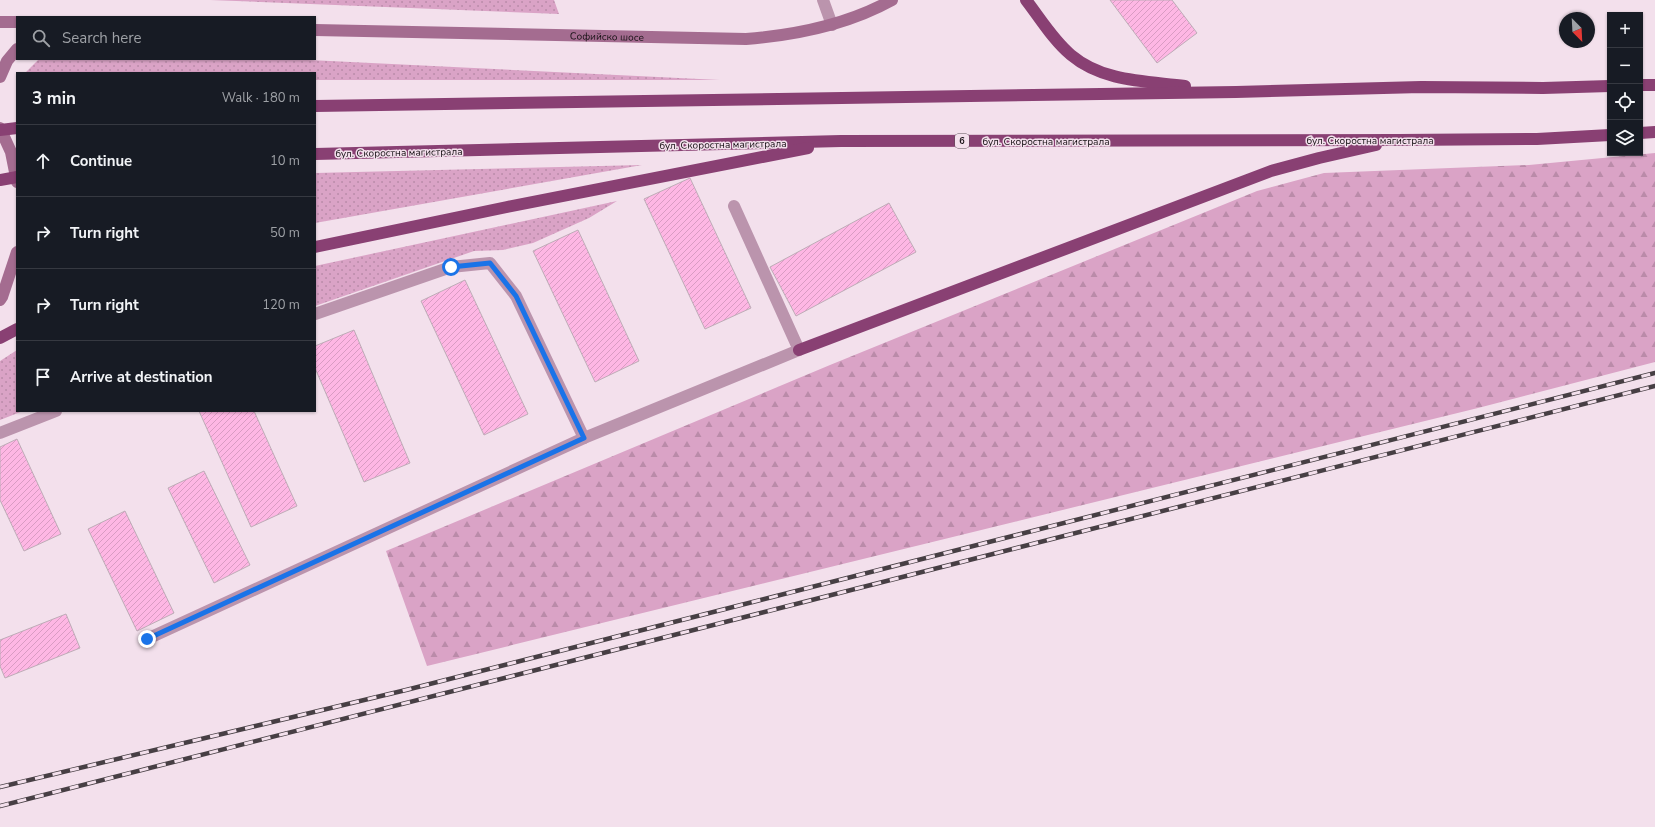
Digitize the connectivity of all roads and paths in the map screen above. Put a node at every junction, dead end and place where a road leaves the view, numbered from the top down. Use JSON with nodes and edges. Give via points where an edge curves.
{"nodes":[{"id":1,"x":823,"y":0,"type":"edge"},
{"id":2,"x":892,"y":0,"type":"edge"},
{"id":3,"x":1026,"y":0,"type":"edge"},
{"id":4,"x":0,"y":22,"type":"edge"},
{"id":5,"x":16,"y":22,"type":"edge"},
{"id":6,"x":832,"y":25,"type":"junction"},
{"id":7,"x":316,"y":30,"type":"edge"},
{"id":8,"x":16,"y":50,"type":"edge"},
{"id":9,"x":0,"y":76,"type":"edge"},
{"id":10,"x":1643,"y":85,"type":"edge"},
{"id":11,"x":1655,"y":85,"type":"edge"},
{"id":12,"x":1607,"y":86,"type":"edge"},
{"id":13,"x":1236,"y":92,"type":"junction"},
{"id":14,"x":316,"y":106,"type":"edge"},
{"id":15,"x":16,"y":128,"type":"edge"},
{"id":16,"x":0,"y":129,"type":"edge"},
{"id":17,"x":1655,"y":132,"type":"edge"},
{"id":18,"x":1643,"y":133,"type":"edge"},
{"id":19,"x":1607,"y":135,"type":"edge"},
{"id":20,"x":1399,"y":140,"type":"junction"},
{"id":21,"x":842,"y":141,"type":"junction"},
{"id":22,"x":316,"y":154,"type":"edge"},
{"id":23,"x":16,"y":177,"type":"edge"},
{"id":24,"x":16,"y":177,"type":"edge"},
{"id":25,"x":0,"y":180,"type":"edge"},
{"id":26,"x":734,"y":206,"type":"dead end"},
{"id":27,"x":316,"y":247,"type":"edge"},
{"id":28,"x":16,"y":255,"type":"edge"},
{"id":29,"x":0,"y":300,"type":"edge"},
{"id":30,"x":316,"y":314,"type":"edge"},
{"id":31,"x":16,"y":330,"type":"edge"},
{"id":32,"x":0,"y":338,"type":"edge"},
{"id":33,"x":799,"y":350,"type":"junction"},
{"id":34,"x":53,"y":412,"type":"edge"},
{"id":35,"x":0,"y":433,"type":"edge"},
{"id":36,"x":584,"y":438,"type":"junction"},
{"id":37,"x":147,"y":639,"type":"dead end"}],
"edges":[{"from":1,"to":6,"type":"street"},
{"from":2,"to":6,"type":"main road","name":"Софийско шосе"},
{"from":3,"to":13,"type":"highway","via":[[1056,39],[1083,65],[1117,78]]},
{"from":4,"to":5,"type":"main road"},
{"from":6,"to":7,"type":"main road","name":"Софийско шосе","via":[[803,33],[746,39]]},
{"from":8,"to":9,"type":"main road"},
{"from":10,"to":11,"type":"highway"},
{"from":12,"to":13,"type":"highway","via":[[1421,87]]},
{"from":13,"to":14,"type":"highway"},
{"from":15,"to":16,"type":"highway","bridge":true},
{"from":16,"to":23,"type":"main road","via":[[11,152]]},
{"from":17,"to":18,"type":"highway"},
{"from":19,"to":20,"type":"highway","name":"бул. Скоростна магистрала","number":"6","via":[[1537,139]]},
{"from":20,"to":21,"type":"highway","name":"бул. Скоростна магистрала","number":"6"},
{"from":20,"to":33,"type":"highway","via":[[1272,171]]},
{"from":21,"to":22,"type":"highway","name":"бул. Скоростна магистрала","number":"6"},
{"from":21,"to":27,"type":"highway"},
{"from":24,"to":25,"type":"highway","bridge":true},
{"from":26,"to":33,"type":"street"},
{"from":28,"to":29,"type":"main road"},
{"from":30,"to":36,"type":"street","via":[[451,267],[490,263],[516,296]]},
{"from":31,"to":32,"type":"highway"},
{"from":33,"to":36,"type":"street"},
{"from":34,"to":35,"type":"street"},
{"from":36,"to":37,"type":"street"}]}
